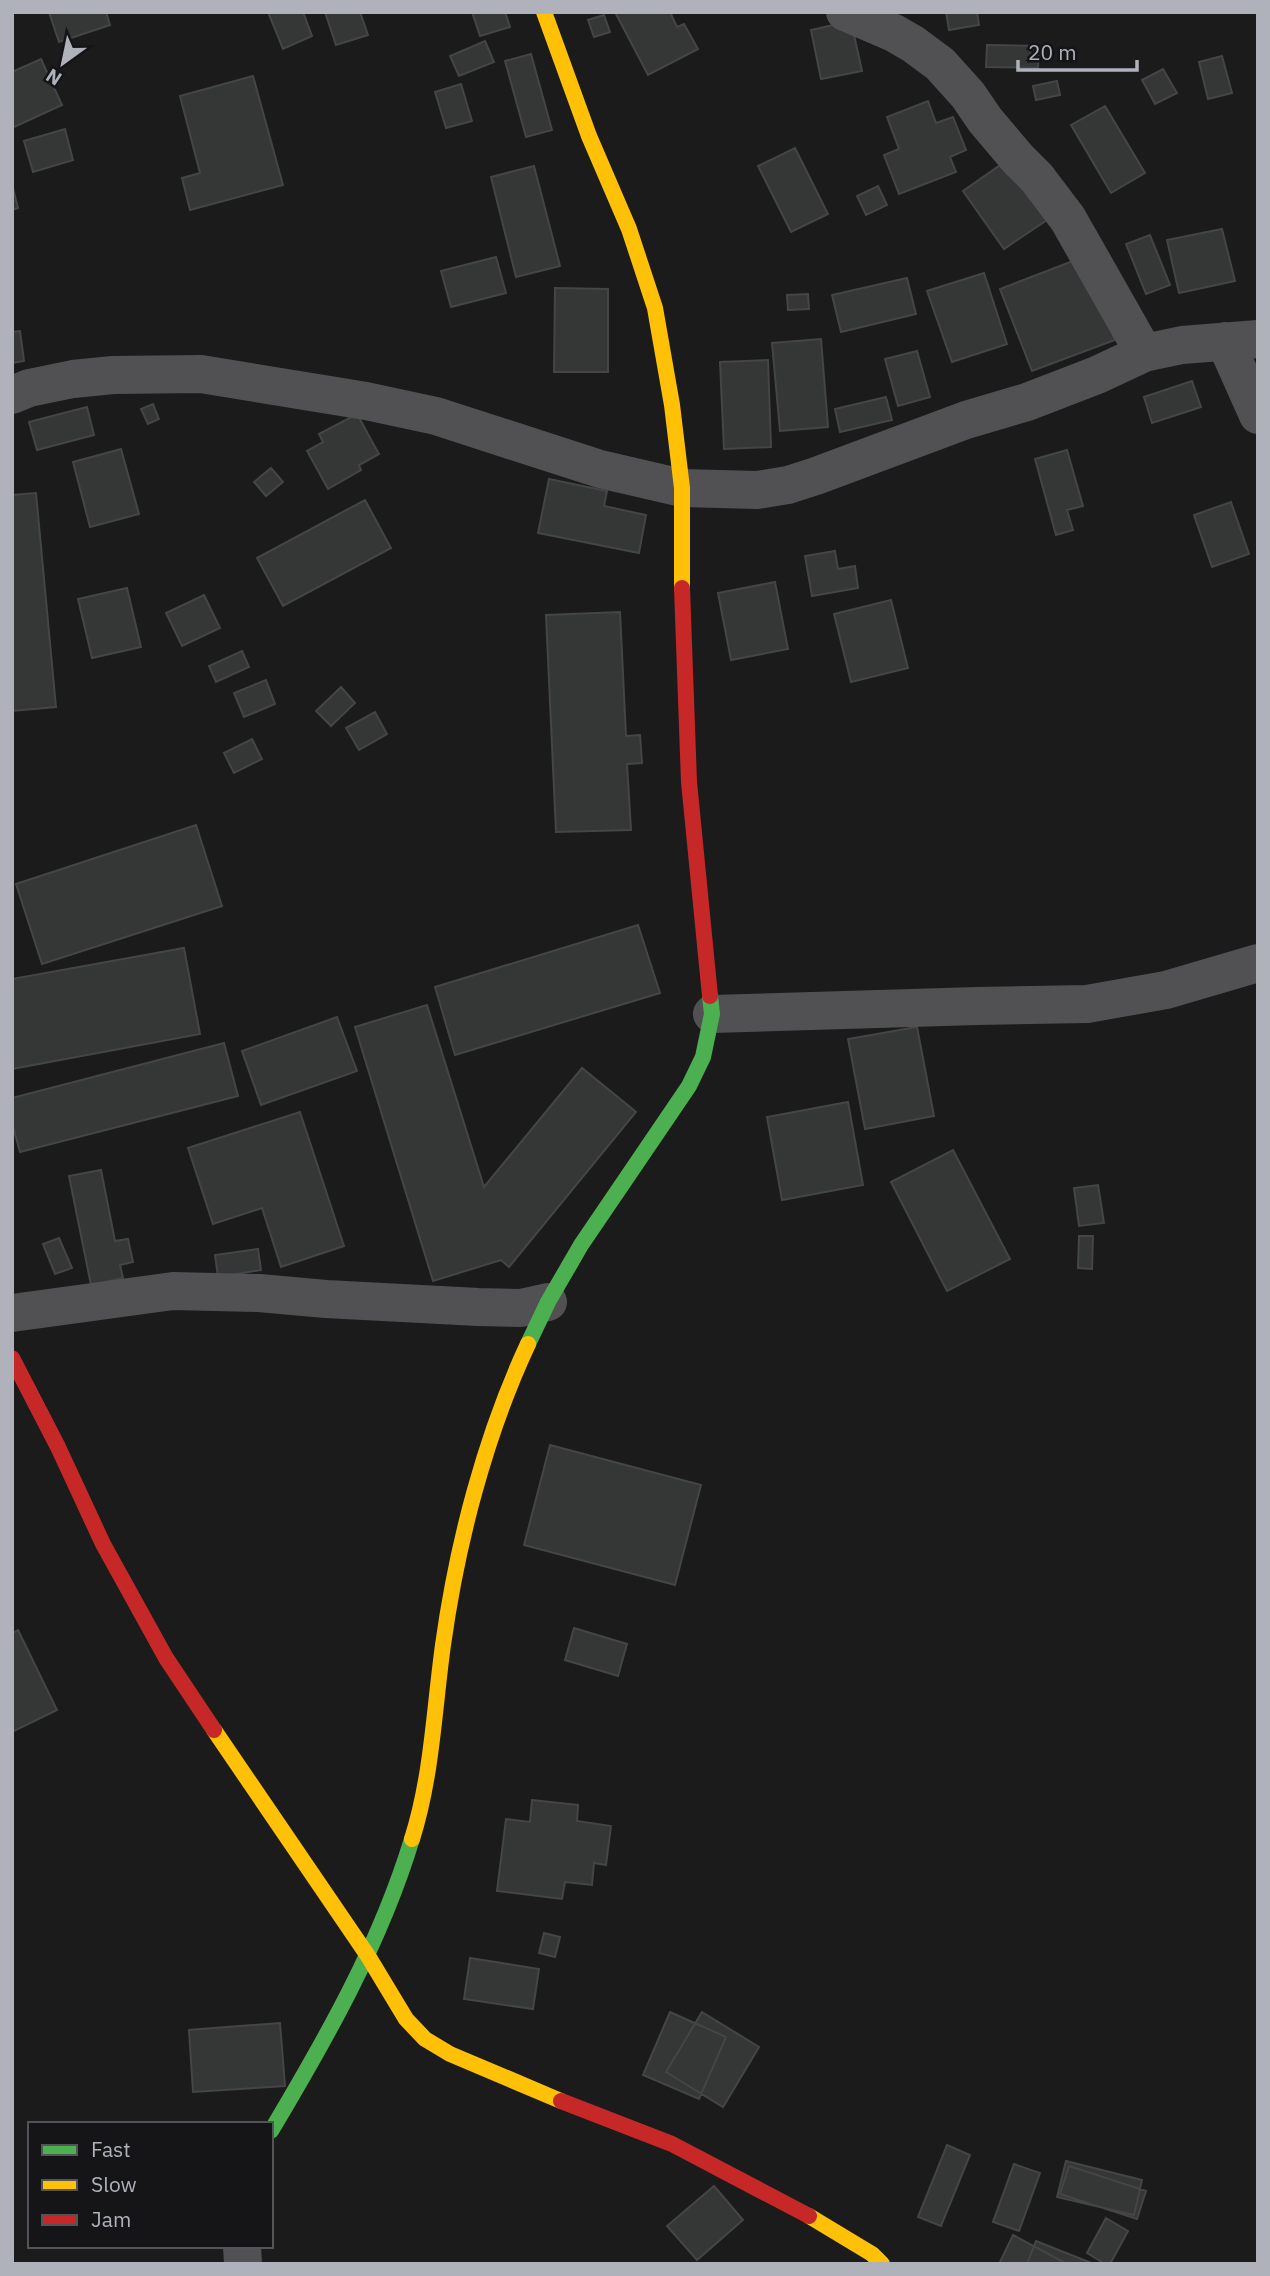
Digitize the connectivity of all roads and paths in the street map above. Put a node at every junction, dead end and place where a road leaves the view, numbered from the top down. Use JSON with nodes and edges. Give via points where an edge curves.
{"nodes":[{"id":1,"x":845,"y":12,"type":"edge"},
{"id":2,"x":544,"y":13,"type":"edge"},
{"id":3,"x":1242,"y":340,"type":"edge"},
{"id":4,"x":1144,"y":353,"type":"junction"},
{"id":5,"x":12,"y":395,"type":"edge"},
{"id":6,"x":1258,"y":415,"type":"edge"},
{"id":7,"x":682,"y":488,"type":"junction"},
{"id":8,"x":1258,"y":963,"type":"edge"},
{"id":9,"x":712,"y":1014,"type":"junction"},
{"id":10,"x":548,"y":1302,"type":"junction"},
{"id":11,"x":12,"y":1313,"type":"edge"},
{"id":12,"x":12,"y":1358,"type":"edge"},
{"id":13,"x":368,"y":1956,"type":"junction"},
{"id":14,"x":273,"y":2128,"type":"edge"},
{"id":15,"x":882,"y":2264,"type":"edge"}],
"edges":[{"from":1,"to":4,"type":"street","via":[[914,44],[968,94],[1068,219]]},
{"from":2,"to":7,"type":"street","via":[[655,308]]},
{"from":3,"to":4,"type":"street"},
{"from":3,"to":6,"type":"street"},
{"from":4,"to":7,"type":"street","via":[[1027,402],[788,485],[757,490]]},
{"from":5,"to":7,"type":"street","via":[[73,379],[201,374],[436,416],[600,468]]},
{"from":7,"to":9,"type":"street","via":[[689,782]]},
{"from":8,"to":9,"type":"street","via":[[1166,990],[1087,1004]]},
{"from":9,"to":10,"type":"street","via":[[703,1057],[689,1086]]},
{"from":10,"to":11,"type":"street","via":[[521,1308],[478,1307],[173,1291]]},
{"from":10,"to":13,"type":"street","via":[[512,1378],[482,1468],[448,1619],[420,1813],[398,1886]]},
{"from":12,"to":13,"type":"street","via":[[103,1544],[166,1658]]},
{"from":13,"to":14,"type":"street"},
{"from":13,"to":15,"type":"street","via":[[407,2019],[425,2039],[450,2054],[672,2144],[826,2225]]}]}
